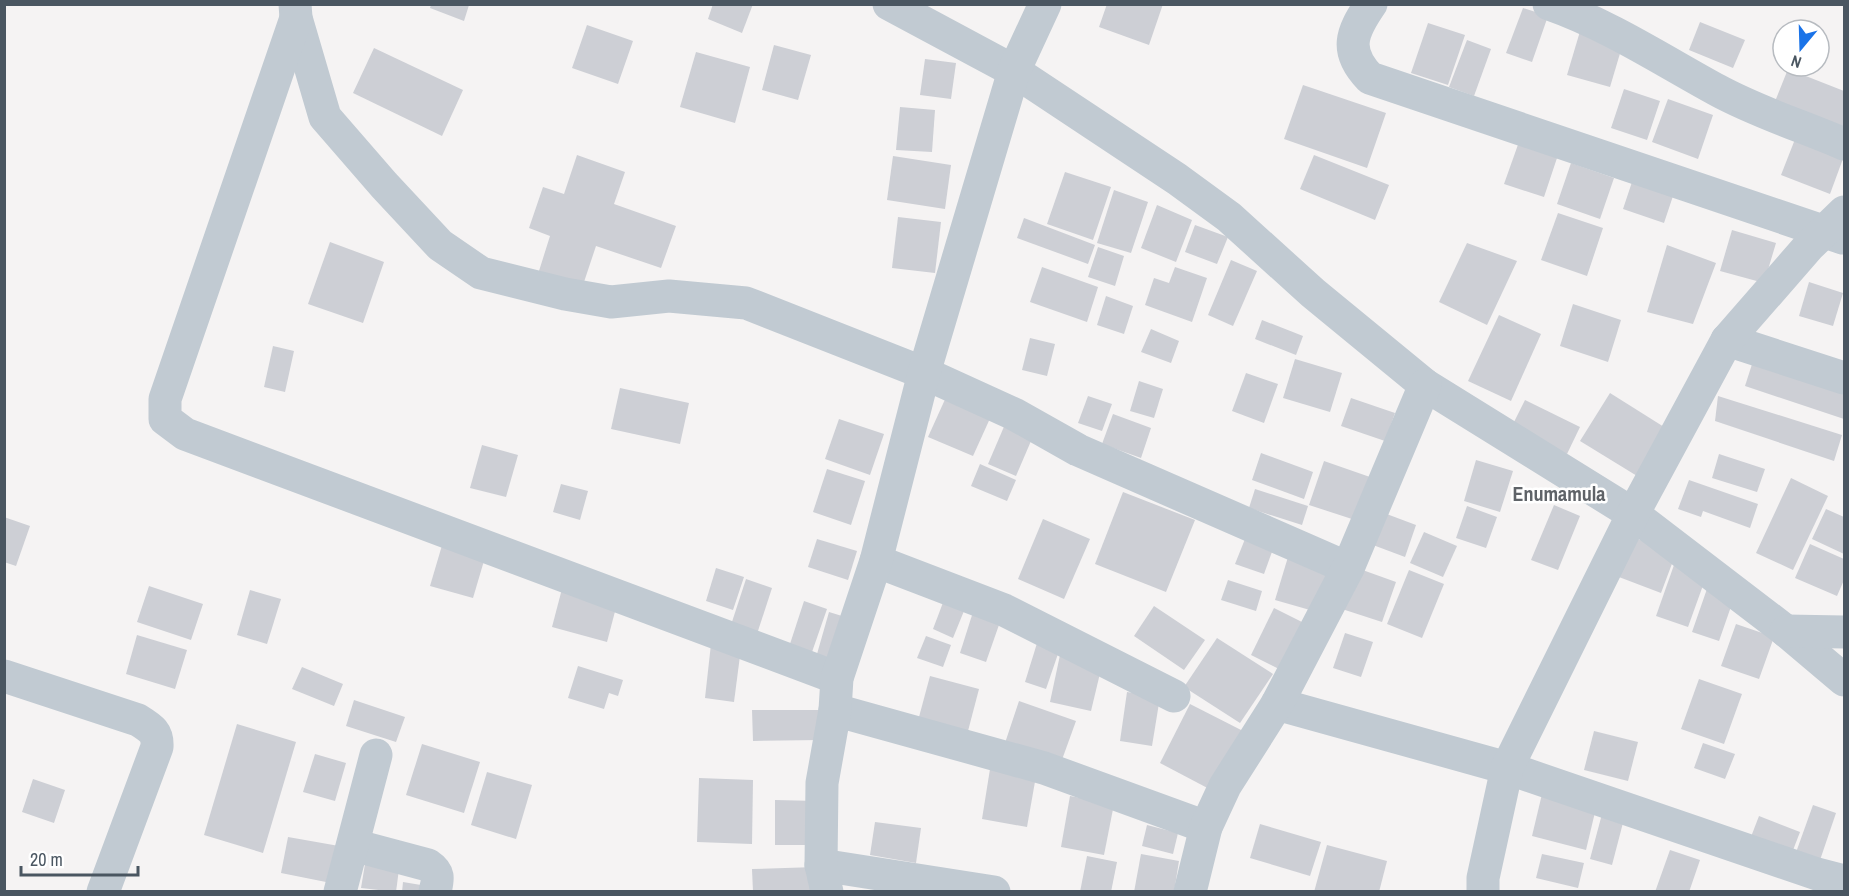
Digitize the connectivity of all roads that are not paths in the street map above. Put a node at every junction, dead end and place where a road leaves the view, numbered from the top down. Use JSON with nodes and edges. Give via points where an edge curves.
{"nodes":[{"id":1,"x":889,"y":4,"type":"edge"},
{"id":2,"x":1045,"y":4,"type":"edge"},
{"id":3,"x":1371,"y":4,"type":"edge"},
{"id":4,"x":1549,"y":4,"type":"edge"},
{"id":5,"x":296,"y":11,"type":"edge"},
{"id":6,"x":1014,"y":71,"type":"junction"},
{"id":7,"x":1845,"y":144,"type":"edge"},
{"id":8,"x":1838,"y":228,"type":"edge"},
{"id":9,"x":1727,"y":340,"type":"junction"},
{"id":10,"x":924,"y":373,"type":"junction"},
{"id":11,"x":1845,"y":378,"type":"edge"},
{"id":12,"x":1425,"y":385,"type":"junction"},
{"id":13,"x":1633,"y":514,"type":"junction"},
{"id":14,"x":876,"y":561,"type":"junction"},
{"id":15,"x":1348,"y":568,"type":"junction"},
{"id":16,"x":1786,"y":631,"type":"junction"},
{"id":17,"x":1845,"y":632,"type":"edge"},
{"id":18,"x":4,"y":676,"type":"edge"},
{"id":19,"x":837,"y":678,"type":"junction"},
{"id":20,"x":1845,"y":680,"type":"edge"},
{"id":21,"x":1174,"y":696,"type":"dead end"},
{"id":22,"x":1276,"y":704,"type":"junction"},
{"id":23,"x":836,"y":710,"type":"junction"},
{"id":24,"x":376,"y":755,"type":"dead end"},
{"id":25,"x":1507,"y":768,"type":"junction"},
{"id":26,"x":1206,"y":828,"type":"junction"},
{"id":27,"x":353,"y":845,"type":"junction"},
{"id":28,"x":824,"y":878,"type":"edge"},
{"id":29,"x":1845,"y":880,"type":"edge"},
{"id":30,"x":103,"y":891,"type":"edge"},
{"id":31,"x":340,"y":891,"type":"edge"},
{"id":32,"x":435,"y":891,"type":"edge"},
{"id":33,"x":994,"y":891,"type":"edge"},
{"id":34,"x":1190,"y":891,"type":"edge"},
{"id":35,"x":1483,"y":891,"type":"edge"}],
"edges":[{"from":1,"to":6,"type":"street"},
{"from":2,"to":6,"type":"street"},
{"from":3,"to":8,"type":"street","via":[[1354,37],[1352,54],[1370,78]]},
{"from":4,"to":7,"type":"street","via":[[1626,38],[1719,91]]},
{"from":5,"to":10,"type":"street","via":[[325,117],[440,245],[481,273],[611,302],[669,296],[746,303]]},
{"from":5,"to":19,"type":"street","via":[[165,399],[165,419],[185,434]]},
{"from":6,"to":10,"type":"street"},
{"from":6,"to":12,"type":"street","via":[[1229,217],[1313,293]]},
{"from":8,"to":9,"type":"street"},
{"from":9,"to":11,"type":"street"},
{"from":9,"to":13,"type":"street"},
{"from":10,"to":14,"type":"street"},
{"from":10,"to":15,"type":"street","via":[[1014,414],[1078,450]]},
{"from":12,"to":13,"type":"street"},
{"from":12,"to":15,"type":"street"},
{"from":13,"to":16,"type":"street"},
{"from":13,"to":25,"type":"street"},
{"from":14,"to":19,"type":"street"},
{"from":14,"to":21,"type":"street","via":[[1004,610]]},
{"from":15,"to":22,"type":"street"},
{"from":16,"to":17,"type":"street"},
{"from":16,"to":20,"type":"street"},
{"from":18,"to":30,"type":"street","via":[[138,720],[158,737]]},
{"from":19,"to":23,"type":"street"},
{"from":22,"to":25,"type":"street"},
{"from":22,"to":26,"type":"street","via":[[1225,786]]},
{"from":23,"to":26,"type":"street","via":[[1044,768]]},
{"from":23,"to":28,"type":"street","via":[[822,783]]},
{"from":24,"to":27,"type":"street"},
{"from":25,"to":29,"type":"street","via":[[1817,874]]},
{"from":25,"to":35,"type":"street"},
{"from":26,"to":34,"type":"street"},
{"from":27,"to":31,"type":"street"},
{"from":27,"to":32,"type":"street","via":[[428,865],[438,877]]},
{"from":28,"to":33,"type":"street"}]}
